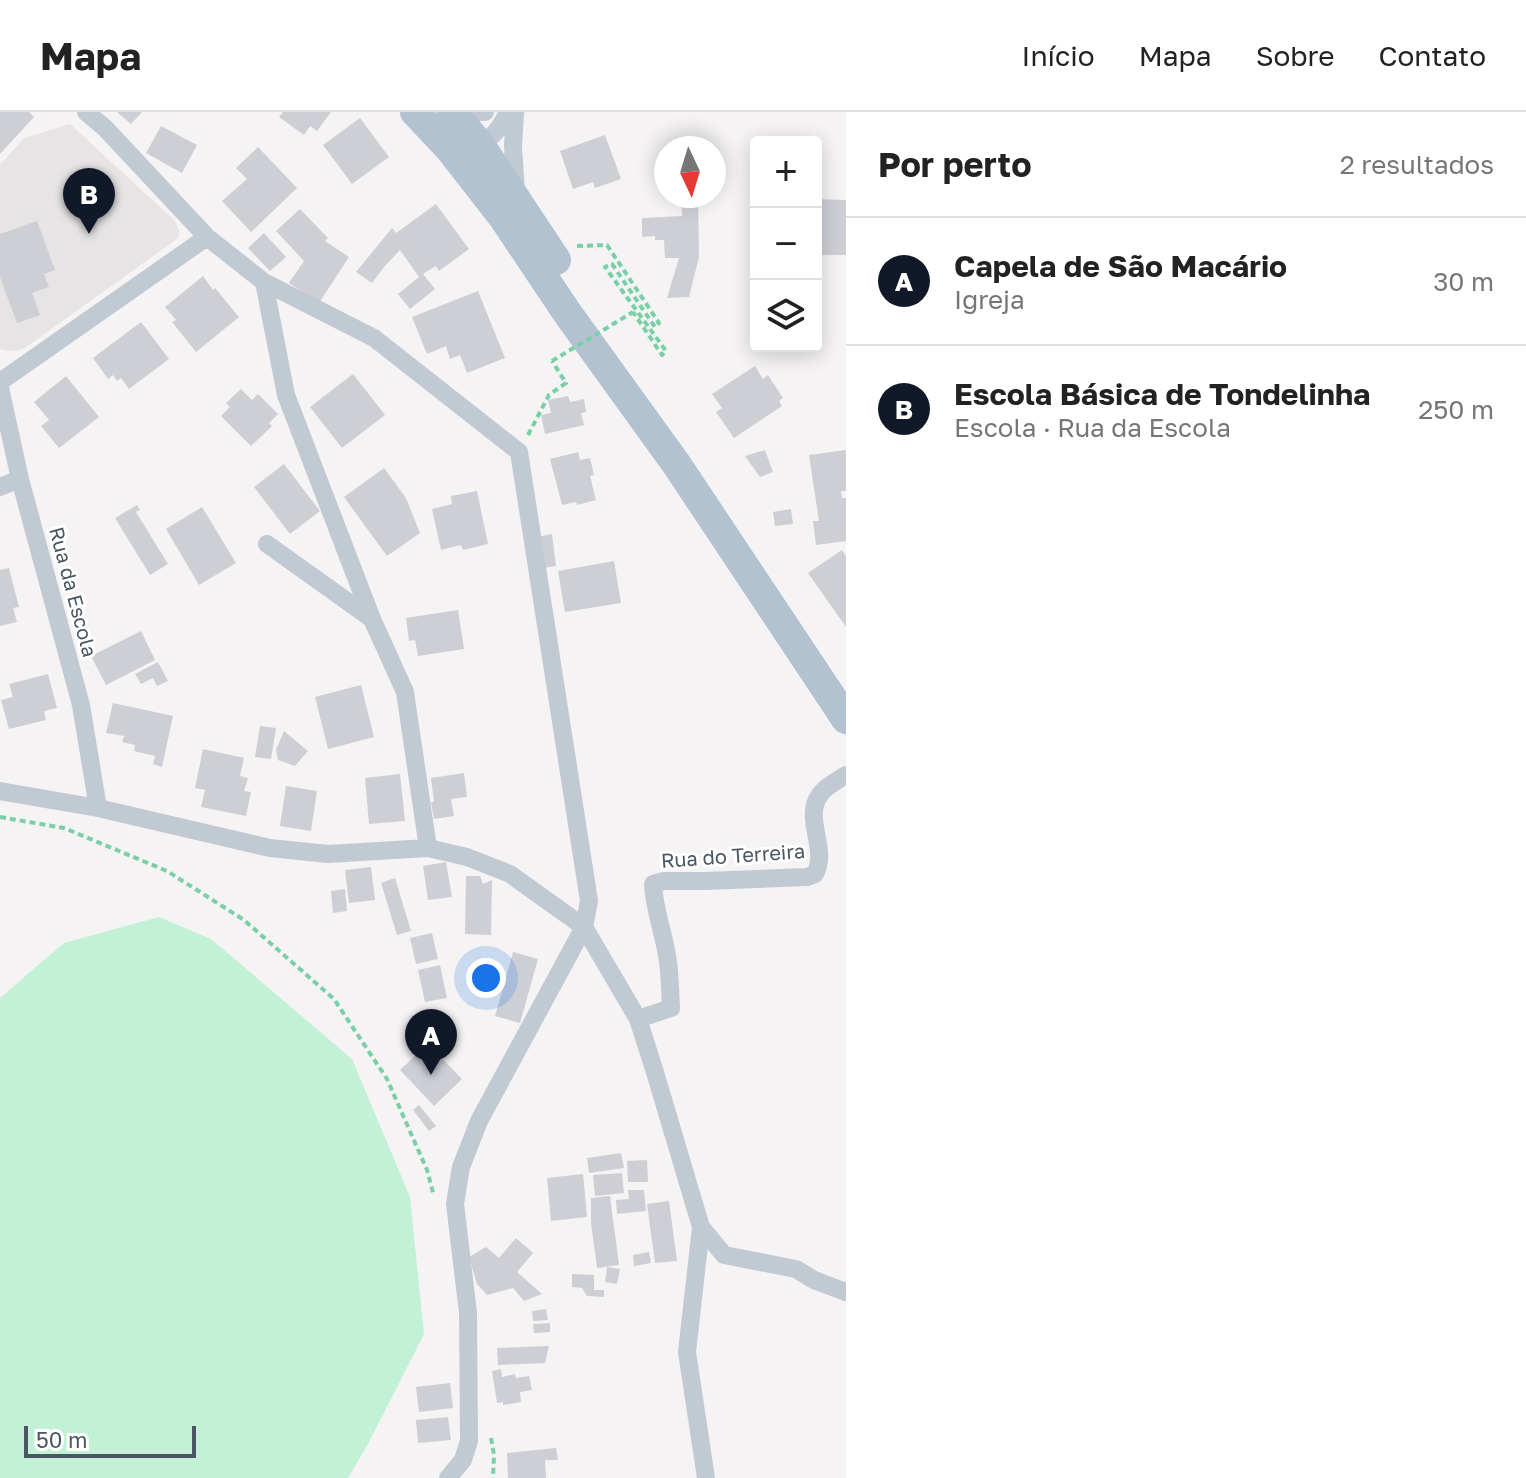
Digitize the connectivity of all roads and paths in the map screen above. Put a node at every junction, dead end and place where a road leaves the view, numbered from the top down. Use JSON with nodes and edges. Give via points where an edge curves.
{"nodes":[{"id":1,"x":86,"y":112,"type":"edge"},
{"id":2,"x":415,"y":112,"type":"edge"},
{"id":3,"x":436,"y":112,"type":"edge"},
{"id":4,"x":452,"y":112,"type":"edge"},
{"id":5,"x":473,"y":112,"type":"edge"},
{"id":6,"x":485,"y":112,"type":"edge"},
{"id":7,"x":508,"y":112,"type":"edge"},
{"id":8,"x":515,"y":112,"type":"edge"},
{"id":9,"x":480,"y":145,"type":"junction"},
{"id":10,"x":517,"y":199,"type":"junction"},
{"id":11,"x":207,"y":237,"type":"junction"},
{"id":12,"x":537,"y":249,"type":"junction"},
{"id":13,"x":264,"y":282,"type":"junction"},
{"id":14,"x":0,"y":382,"type":"edge"},
{"id":15,"x":0,"y":388,"type":"edge"},
{"id":16,"x":519,"y":452,"type":"junction"},
{"id":17,"x":20,"y":479,"type":"junction"},
{"id":18,"x":0,"y":487,"type":"edge"},
{"id":19,"x":267,"y":544,"type":"dead end"},
{"id":20,"x":372,"y":619,"type":"junction"},
{"id":21,"x":846,"y":719,"type":"edge"},
{"id":22,"x":846,"y":775,"type":"edge"},
{"id":23,"x":0,"y":791,"type":"edge"},
{"id":24,"x":98,"y":808,"type":"junction"},
{"id":25,"x":0,"y":817,"type":"edge"},
{"id":26,"x":428,"y":848,"type":"junction"},
{"id":27,"x":584,"y":927,"type":"junction"},
{"id":28,"x":638,"y":1019,"type":"junction"},
{"id":29,"x":435,"y":1199,"type":"dead end"},
{"id":30,"x":701,"y":1227,"type":"junction"},
{"id":31,"x":846,"y":1292,"type":"edge"},
{"id":32,"x":491,"y":1439,"type":"dead end"},
{"id":33,"x":448,"y":1478,"type":"edge"},
{"id":34,"x":493,"y":1478,"type":"edge"},
{"id":35,"x":706,"y":1478,"type":"edge"}],
"edges":[{"from":1,"to":11,"type":"street"},
{"from":2,"to":12,"type":"main road"},
{"from":3,"to":9,"type":"main road","via":[[463,142]]},
{"from":4,"to":9,"type":"main road"},
{"from":5,"to":6,"type":"street"},
{"from":7,"to":9,"type":"street","via":[[501,127]]},
{"from":8,"to":10,"type":"street"},
{"from":9,"to":10,"type":"main road"},
{"from":9,"to":12,"type":"main road","via":[[480,163]]},
{"from":10,"to":12,"type":"main road"},
{"from":11,"to":13,"type":"street"},
{"from":11,"to":14,"type":"street"},
{"from":12,"to":16,"type":"path","bridge":true,"via":[[607,245],[659,323],[655,327],[612,264],[605,267],[666,351],[662,355],[633,312],[552,361],[566,383],[549,395]]},
{"from":12,"to":21,"type":"main road"},
{"from":13,"to":16,"type":"street","via":[[374,338]]},
{"from":13,"to":20,"type":"street","via":[[286,395]]},
{"from":15,"to":17,"type":"street","name":"Rua da Escola"},
{"from":16,"to":27,"type":"street","via":[[589,901]]},
{"from":17,"to":18,"type":"street"},
{"from":17,"to":24,"type":"street","name":"Rua da Escola","via":[[81,705]]},
{"from":19,"to":20,"type":"street"},
{"from":20,"to":26,"type":"street","via":[[405,692]]},
{"from":22,"to":28,"type":"street","name":"Rua do Terreira","via":[[822,791],[812,809],[820,865],[815,874],[653,884],[668,959],[671,1008]]},
{"from":23,"to":24,"type":"street"},
{"from":24,"to":26,"type":"street","via":[[270,848],[328,854]]},
{"from":25,"to":29,"type":"path","via":[[64,828],[167,871],[244,920],[334,999],[387,1079]]},
{"from":26,"to":27,"type":"street","via":[[510,874]]},
{"from":27,"to":28,"type":"street"},
{"from":27,"to":33,"type":"street","via":[[479,1121],[461,1167],[455,1204],[468,1313],[469,1441],[463,1460]]},
{"from":28,"to":30,"type":"street"},
{"from":30,"to":31,"type":"street","via":[[724,1255],[796,1269]]},
{"from":30,"to":35,"type":"street","via":[[687,1352]]},
{"from":32,"to":34,"type":"path"}]}
